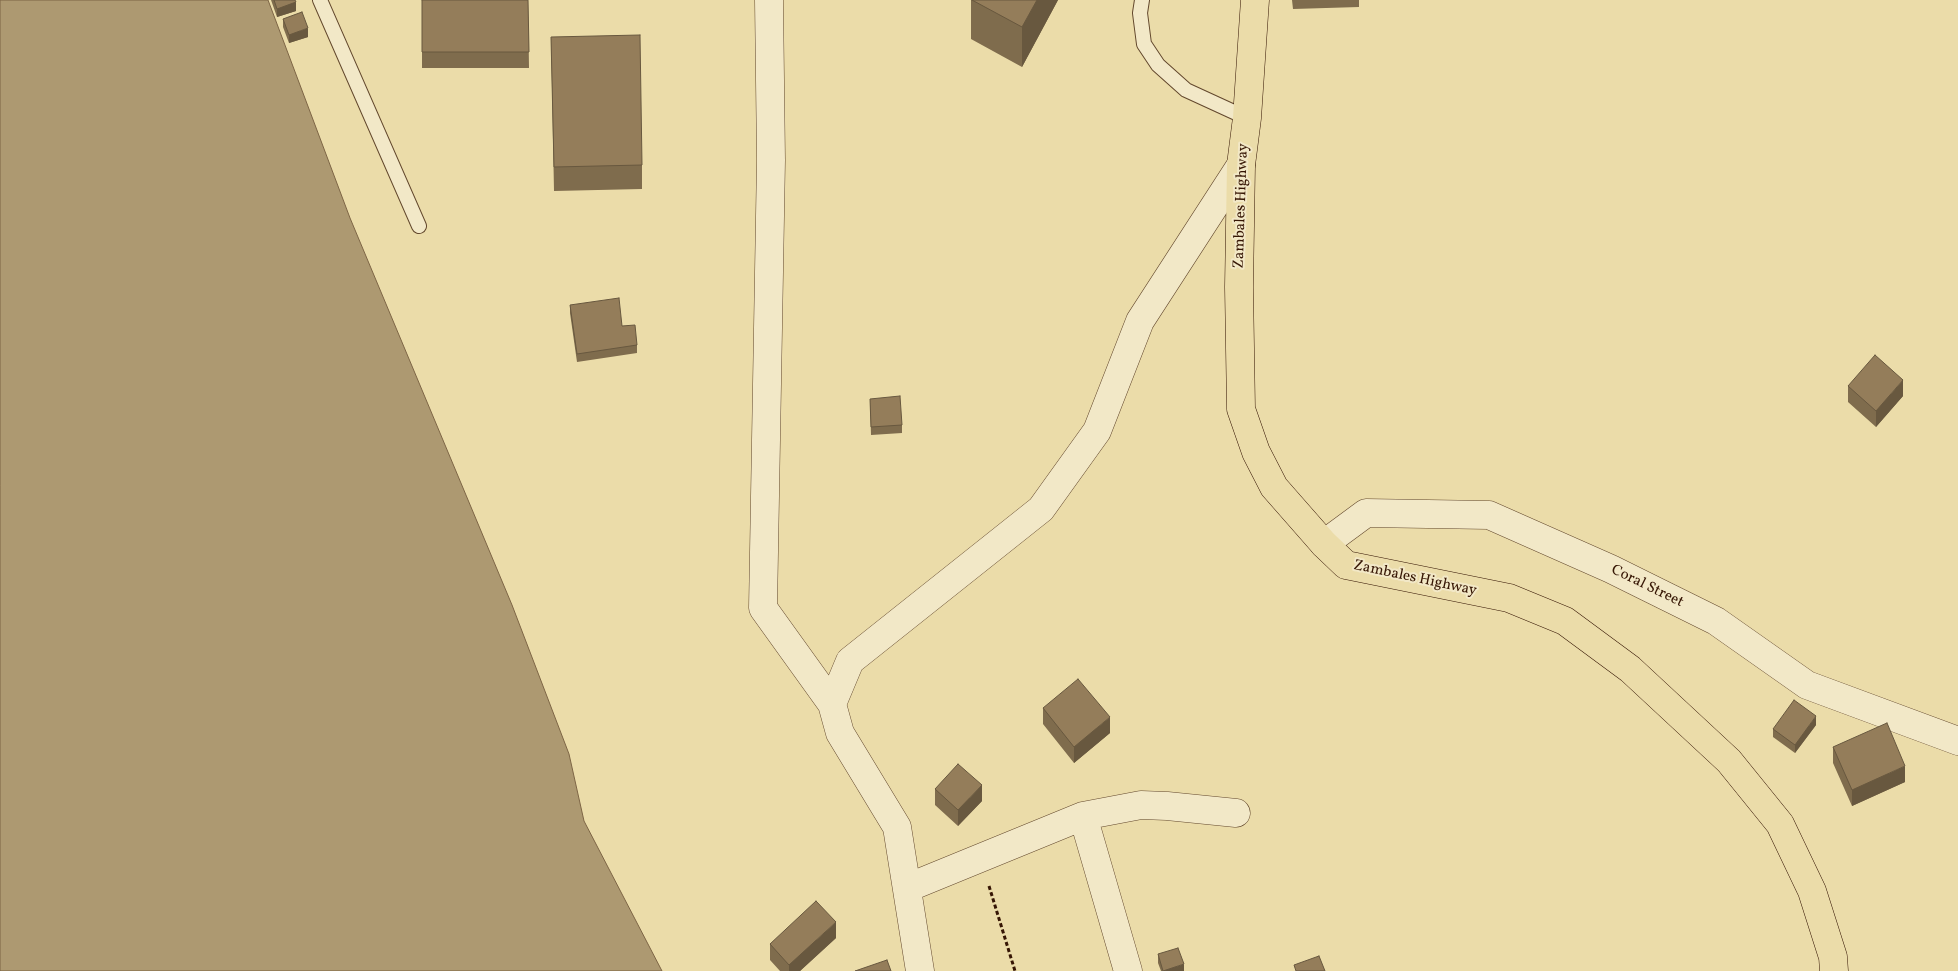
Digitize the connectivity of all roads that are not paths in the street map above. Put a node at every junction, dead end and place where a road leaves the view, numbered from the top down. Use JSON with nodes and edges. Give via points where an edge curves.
{"nodes":[{"id":1,"x":320,"y":0,"type":"edge"},
{"id":2,"x":769,"y":0,"type":"edge"},
{"id":3,"x":1142,"y":0,"type":"edge"},
{"id":4,"x":1255,"y":0,"type":"edge"},
{"id":5,"x":1247,"y":118,"type":"junction"},
{"id":6,"x":1241,"y":165,"type":"junction"},
{"id":7,"x":419,"y":226,"type":"dead end"},
{"id":8,"x":1324,"y":544,"type":"junction"},
{"id":9,"x":832,"y":704,"type":"junction"},
{"id":10,"x":1958,"y":741,"type":"edge"},
{"id":11,"x":1236,"y":813,"type":"dead end"},
{"id":12,"x":1083,"y":816,"type":"junction"},
{"id":13,"x":907,"y":888,"type":"junction"},
{"id":14,"x":920,"y":971,"type":"edge"},
{"id":15,"x":1128,"y":971,"type":"edge"},
{"id":16,"x":1834,"y":971,"type":"edge"}],
"edges":[{"from":1,"to":7,"type":"lane"},
{"from":2,"to":9,"type":"street","via":[[770,160],[763,608]]},
{"from":3,"to":5,"type":"lane","via":[[1140,13],[1144,44],[1158,65],[1186,90]]},
{"from":4,"to":5,"type":"main road","name":"Zambales Highway"},
{"from":5,"to":6,"type":"main road","name":"Zambales Highway"},
{"from":6,"to":8,"type":"main road","name":"Zambales Highway","via":[[1241,409],[1256,452],[1274,487]]},
{"from":6,"to":9,"type":"street","via":[[1140,321],[1098,430],[1041,508],[850,661]]},
{"from":8,"to":10,"type":"street","name":"Coral Street","via":[[1366,513],[1489,515],[1611,569],[1716,621],[1807,685]]},
{"from":8,"to":16,"type":"main road","name":"Zambales Highway","via":[[1346,565],[1509,598],[1541,611],[1565,621],[1630,670],[1729,761],[1780,824],[1812,892],[1833,957]]},
{"from":9,"to":13,"type":"street","via":[[840,733],[897,827]]},
{"from":11,"to":12,"type":"street","via":[[1141,806]]},
{"from":12,"to":13,"type":"street"},
{"from":12,"to":15,"type":"street"},
{"from":13,"to":14,"type":"street"}]}
